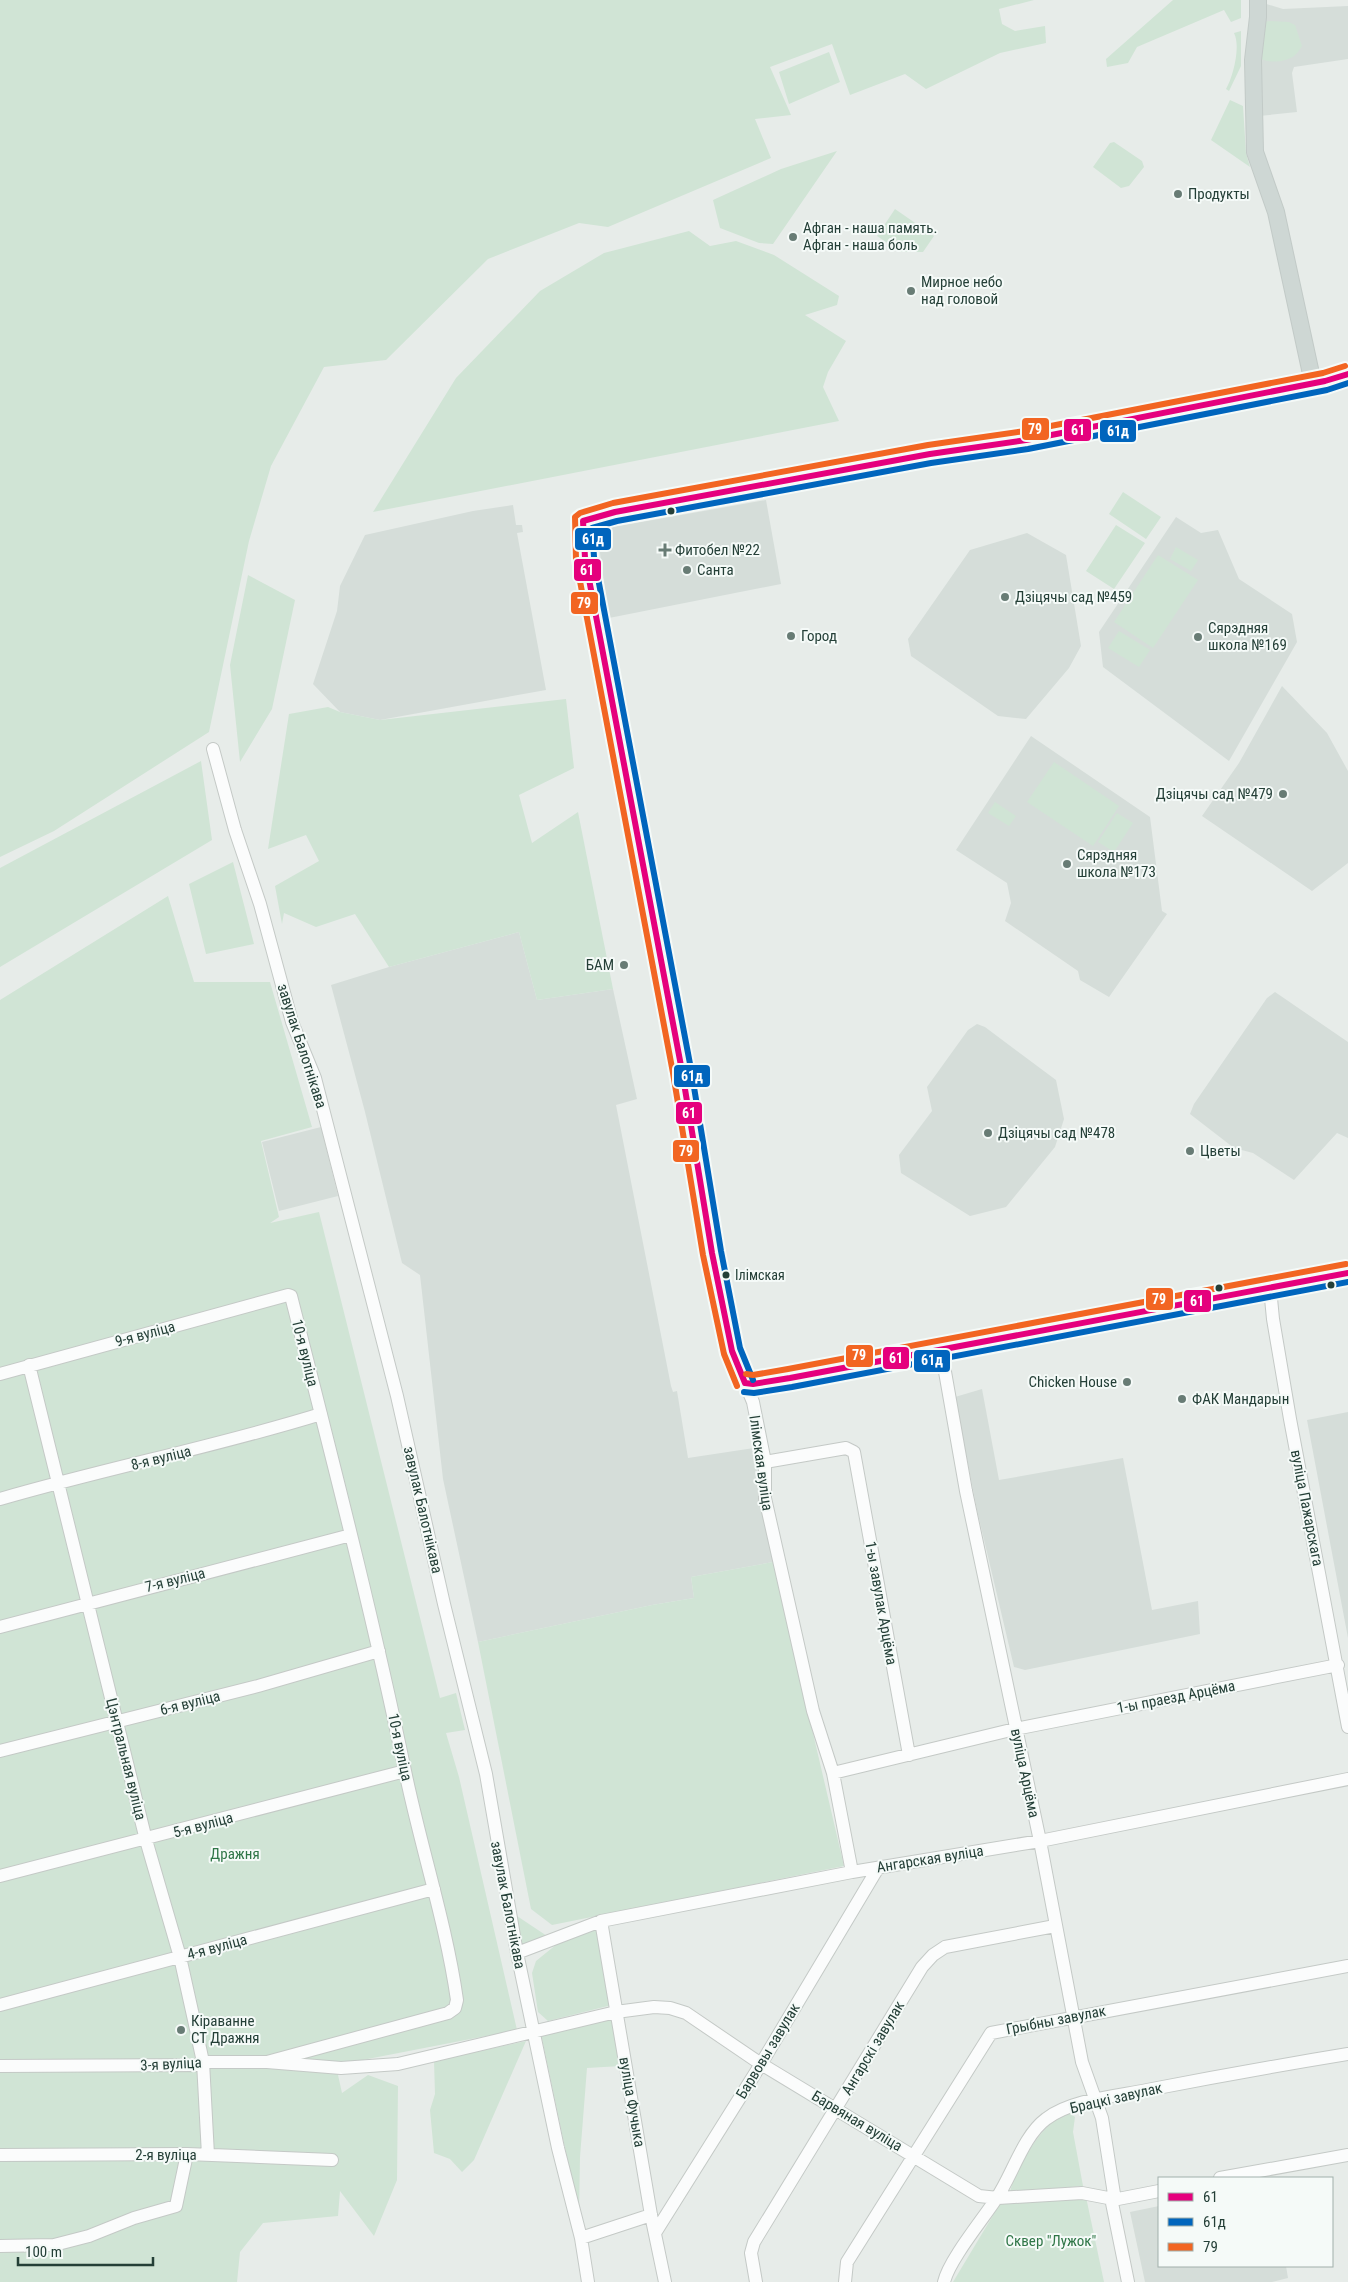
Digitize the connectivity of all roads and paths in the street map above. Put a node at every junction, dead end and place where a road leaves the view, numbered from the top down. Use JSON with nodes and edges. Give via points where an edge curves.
{"nodes":[{"id":1,"x":1259,"y":3,"type":"edge"},
{"id":2,"x":1348,"y":374,"type":"edge"},
{"id":3,"x":1319,"y":382,"type":"junction"},
{"id":4,"x":1348,"y":384,"type":"edge"},
{"id":5,"x":213,"y":749,"type":"dead end"},
{"id":6,"x":1348,"y":1273,"type":"edge"},
{"id":7,"x":1270,"y":1288,"type":"junction"},
{"id":8,"x":291,"y":1296,"type":"joint"},
{"id":9,"x":941,"y":1349,"type":"junction"},
{"id":10,"x":29,"y":1365,"type":"junction"},
{"id":11,"x":0,"y":1374,"type":"edge"},
{"id":12,"x":745,"y":1383,"type":"junction"},
{"id":13,"x":321,"y":1414,"type":"junction"},
{"id":14,"x":765,"y":1462,"type":"junction"},
{"id":15,"x":57,"y":1482,"type":"junction"},
{"id":16,"x":0,"y":1499,"type":"edge"},
{"id":17,"x":351,"y":1535,"type":"junction"},
{"id":18,"x":87,"y":1602,"type":"junction"},
{"id":19,"x":0,"y":1626,"type":"edge"},
{"id":20,"x":380,"y":1650,"type":"junction"},
{"id":21,"x":1338,"y":1665,"type":"junction"},
{"id":22,"x":116,"y":1720,"type":"junction"},
{"id":23,"x":1348,"y":1727,"type":"edge"},
{"id":24,"x":1015,"y":1729,"type":"junction"},
{"id":25,"x":0,"y":1751,"type":"edge"},
{"id":26,"x":909,"y":1755,"type":"junction"},
{"id":27,"x":405,"y":1771,"type":"junction"},
{"id":28,"x":833,"y":1773,"type":"junction"},
{"id":29,"x":1348,"y":1779,"type":"edge"},
{"id":30,"x":146,"y":1840,"type":"junction"},
{"id":31,"x":1040,"y":1841,"type":"junction"},
{"id":32,"x":878,"y":1868,"type":"junction"},
{"id":33,"x":852,"y":1872,"type":"junction"},
{"id":34,"x":0,"y":1876,"type":"edge"},
{"id":35,"x":434,"y":1889,"type":"junction"},
{"id":36,"x":600,"y":1921,"type":"junction"},
{"id":37,"x":1055,"y":1926,"type":"junction"},
{"id":38,"x":517,"y":1953,"type":"junction"},
{"id":39,"x":180,"y":1957,"type":"junction"},
{"id":40,"x":1348,"y":1966,"type":"edge"},
{"id":41,"x":0,"y":2005,"type":"edge"},
{"id":42,"x":616,"y":2012,"type":"junction"},
{"id":43,"x":1074,"y":2016,"type":"junction"},
{"id":44,"x":534,"y":2032,"type":"junction"},
{"id":45,"x":1348,"y":2054,"type":"edge"},
{"id":46,"x":203,"y":2062,"type":"junction"},
{"id":47,"x":267,"y":2062,"type":"junction"},
{"id":48,"x":761,"y":2064,"type":"junction"},
{"id":49,"x":0,"y":2066,"type":"edge"},
{"id":50,"x":1095,"y":2101,"type":"junction"},
{"id":51,"x":836,"y":2108,"type":"junction"},
{"id":52,"x":188,"y":2154,"type":"junction"},
{"id":53,"x":0,"y":2155,"type":"edge"},
{"id":54,"x":208,"y":2155,"type":"junction"},
{"id":55,"x":1348,"y":2155,"type":"edge"},
{"id":56,"x":914,"y":2156,"type":"junction"},
{"id":57,"x":332,"y":2160,"type":"dead end"},
{"id":58,"x":1226,"y":2177,"type":"edge"},
{"id":59,"x":1158,"y":2191,"type":"edge"},
{"id":60,"x":998,"y":2198,"type":"junction"},
{"id":61,"x":1113,"y":2199,"type":"junction"},
{"id":62,"x":651,"y":2215,"type":"junction"},
{"id":63,"x":655,"y":2233,"type":"junction"},
{"id":64,"x":581,"y":2238,"type":"junction"},
{"id":65,"x":0,"y":2246,"type":"edge"},
{"id":66,"x":588,"y":2282,"type":"edge"},
{"id":67,"x":665,"y":2282,"type":"edge"},
{"id":68,"x":756,"y":2282,"type":"edge"},
{"id":69,"x":845,"y":2282,"type":"edge"},
{"id":70,"x":944,"y":2282,"type":"edge"},
{"id":71,"x":1128,"y":2282,"type":"edge"}],
"edges":[{"from":1,"to":3,"type":"main road","via":[[1253,60],[1255,152],[1276,212]]},
{"from":2,"to":3,"type":"main road","name":"Ілімская вуліца"},
{"from":3,"to":4,"type":"main road"},
{"from":3,"to":12,"type":"street","name":"Ілімская вуліца","via":[[1046,436],[615,512],[583,521],[585,558],[682,1071],[712,1253],[732,1351]]},
{"from":5,"to":38,"type":"street","name":"завулак Балотнікава","via":[[292,1022],[315,1078],[397,1396],[486,1774]]},
{"from":6,"to":7,"type":"street"},
{"from":7,"to":9,"type":"street"},
{"from":7,"to":21,"type":"street","name":"вуліца Пажарскага","via":[[1290,1419]]},
{"from":8,"to":10,"type":"street","name":"9-я вуліца"},
{"from":8,"to":13,"type":"street","name":"10-я вуліца"},
{"from":9,"to":12,"type":"street"},
{"from":9,"to":24,"type":"street","name":"вуліца Арцёма","via":[[964,1485]]},
{"from":10,"to":11,"type":"street","name":"9-я вуліца"},
{"from":10,"to":15,"type":"street","name":"Цэнтральная вуліца"},
{"from":12,"to":14,"type":"street","name":"Ілімская вуліца","via":[[753,1402]]},
{"from":13,"to":15,"type":"street","name":"8-я вуліца","via":[[265,1432]]},
{"from":13,"to":17,"type":"street","name":"10-я вуліца"},
{"from":14,"to":26,"type":"street","name":"1-ы завулак Арцёма","via":[[846,1448],[854,1452]]},
{"from":14,"to":28,"type":"street","name":"Ілімская вуліца","via":[[765,1498],[813,1711]]},
{"from":15,"to":16,"type":"street","name":"8-я вуліца"},
{"from":15,"to":18,"type":"street","name":"Цэнтральная вуліца"},
{"from":17,"to":18,"type":"street","name":"7-я вуліца"},
{"from":17,"to":20,"type":"street","name":"10-я вуліца"},
{"from":18,"to":19,"type":"street","name":"7-я вуліца"},
{"from":18,"to":22,"type":"street","name":"Цэнтральная вуліца"},
{"from":20,"to":22,"type":"street","name":"6-я вуліца","via":[[258,1686]]},
{"from":20,"to":27,"type":"street","name":"10-я вуліца"},
{"from":21,"to":23,"type":"street","name":"вуліца Пажарскага"},
{"from":21,"to":24,"type":"street","name":"1-ы праезд Арцёма"},
{"from":22,"to":25,"type":"street","name":"6-я вуліца"},
{"from":22,"to":30,"type":"street","name":"Цэнтральная вуліца"},
{"from":24,"to":26,"type":"street"},
{"from":24,"to":31,"type":"street","name":"вуліца Арцёма"},
{"from":26,"to":28,"type":"street"},
{"from":27,"to":30,"type":"street","name":"5-я вуліца"},
{"from":27,"to":35,"type":"street","name":"10-я вуліца"},
{"from":28,"to":33,"type":"street","name":"Ілімская вуліца"},
{"from":29,"to":31,"type":"street","name":"Ангарская вуліца"},
{"from":30,"to":34,"type":"street","name":"5-я вуліца"},
{"from":30,"to":39,"type":"street","name":"Цэнтральная вуліца"},
{"from":31,"to":32,"type":"street","name":"Ангарская вуліца"},
{"from":31,"to":37,"type":"street","name":"вуліца Арцёма"},
{"from":32,"to":33,"type":"street","name":"Ангарская вуліца"},
{"from":32,"to":48,"type":"street","name":"Барвовы завулак"},
{"from":33,"to":36,"type":"street","name":"Ангарская вуліца"},
{"from":35,"to":39,"type":"street","name":"4-я вуліца"},
{"from":35,"to":47,"type":"street","name":"10-я вуліца","via":[[456,1989],[455,2008],[448,2013]]},
{"from":36,"to":38,"type":"street","name":"Ангарская вуліца"},
{"from":36,"to":42,"type":"street","name":"вуліца Фучыка"},
{"from":37,"to":43,"type":"street","name":"вуліца Арцёма"},
{"from":37,"to":51,"type":"street","name":"Ангарскі завулак","via":[[945,1947],[933,1955],[922,1967]]},
{"from":38,"to":44,"type":"street","name":"завулак Балотнікава"},
{"from":39,"to":41,"type":"street","name":"4-я вуліца"},
{"from":39,"to":46,"type":"street","name":"Цэнтральная вуліца"},
{"from":40,"to":43,"type":"street","name":"Грыбны завулак"},
{"from":42,"to":44,"type":"street","name":"Барвяная вуліца"},
{"from":42,"to":48,"type":"street","name":"Барвяная вуліца","via":[[654,2007],[686,2013]]},
{"from":42,"to":62,"type":"street","name":"вуліца Фучыка"},
{"from":43,"to":50,"type":"street","name":"вуліца Арцёма","via":[[1082,2062]]},
{"from":43,"to":56,"type":"street","name":"Грыбны завулак","via":[[991,2033]]},
{"from":44,"to":47,"type":"street","name":"3-я вуліца","via":[[398,2064],[341,2068]]},
{"from":44,"to":64,"type":"street","name":"завулак Балотнікава"},
{"from":45,"to":50,"type":"street","name":"Брацкі завулак"},
{"from":46,"to":47,"type":"street","name":"3-я вуліца"},
{"from":46,"to":49,"type":"street","name":"3-я вуліца","via":[[197,2065]]},
{"from":46,"to":54,"type":"street","name":"Цэнтральная вуліца"},
{"from":48,"to":51,"type":"street","name":"Барвяная вуліца"},
{"from":48,"to":63,"type":"street","name":"Барвовы завулак"},
{"from":50,"to":60,"type":"street","name":"Брацкі завулак","via":[[1064,2109],[1039,2126]]},
{"from":50,"to":61,"type":"street","name":"вуліца Арцёма","via":[[1102,2118]]},
{"from":51,"to":56,"type":"street","name":"Барвяная вуліца"},
{"from":51,"to":68,"type":"street","name":"Ангарскі завулак","via":[[754,2242],[751,2253]]},
{"from":52,"to":53,"type":"street","name":"2-я вуліца"},
{"from":52,"to":54,"type":"street","name":"2-я вуліца"},
{"from":52,"to":65,"type":"street","via":[[176,2206],[54,2245]]},
{"from":54,"to":57,"type":"street","name":"2-я вуліца"},
{"from":55,"to":58,"type":"street"},
{"from":56,"to":60,"type":"street","name":"Барвяная вуліца","via":[[979,2196]]},
{"from":56,"to":69,"type":"street","name":"Грыбны завулак","via":[[847,2262]]},
{"from":59,"to":61,"type":"street"},
{"from":60,"to":61,"type":"street","name":"Барвяная вуліца","via":[[1082,2193]]},
{"from":60,"to":70,"type":"street","name":"Брацкі завулак","via":[[970,2235]]},
{"from":61,"to":71,"type":"street","name":"вуліца Арцёма"},
{"from":62,"to":63,"type":"street","name":"вуліца Фучыка"},
{"from":62,"to":64,"type":"street"},
{"from":63,"to":67,"type":"street","name":"вуліца Фучыка"},
{"from":64,"to":66,"type":"street","name":"завулак Балотнікава"}]}
